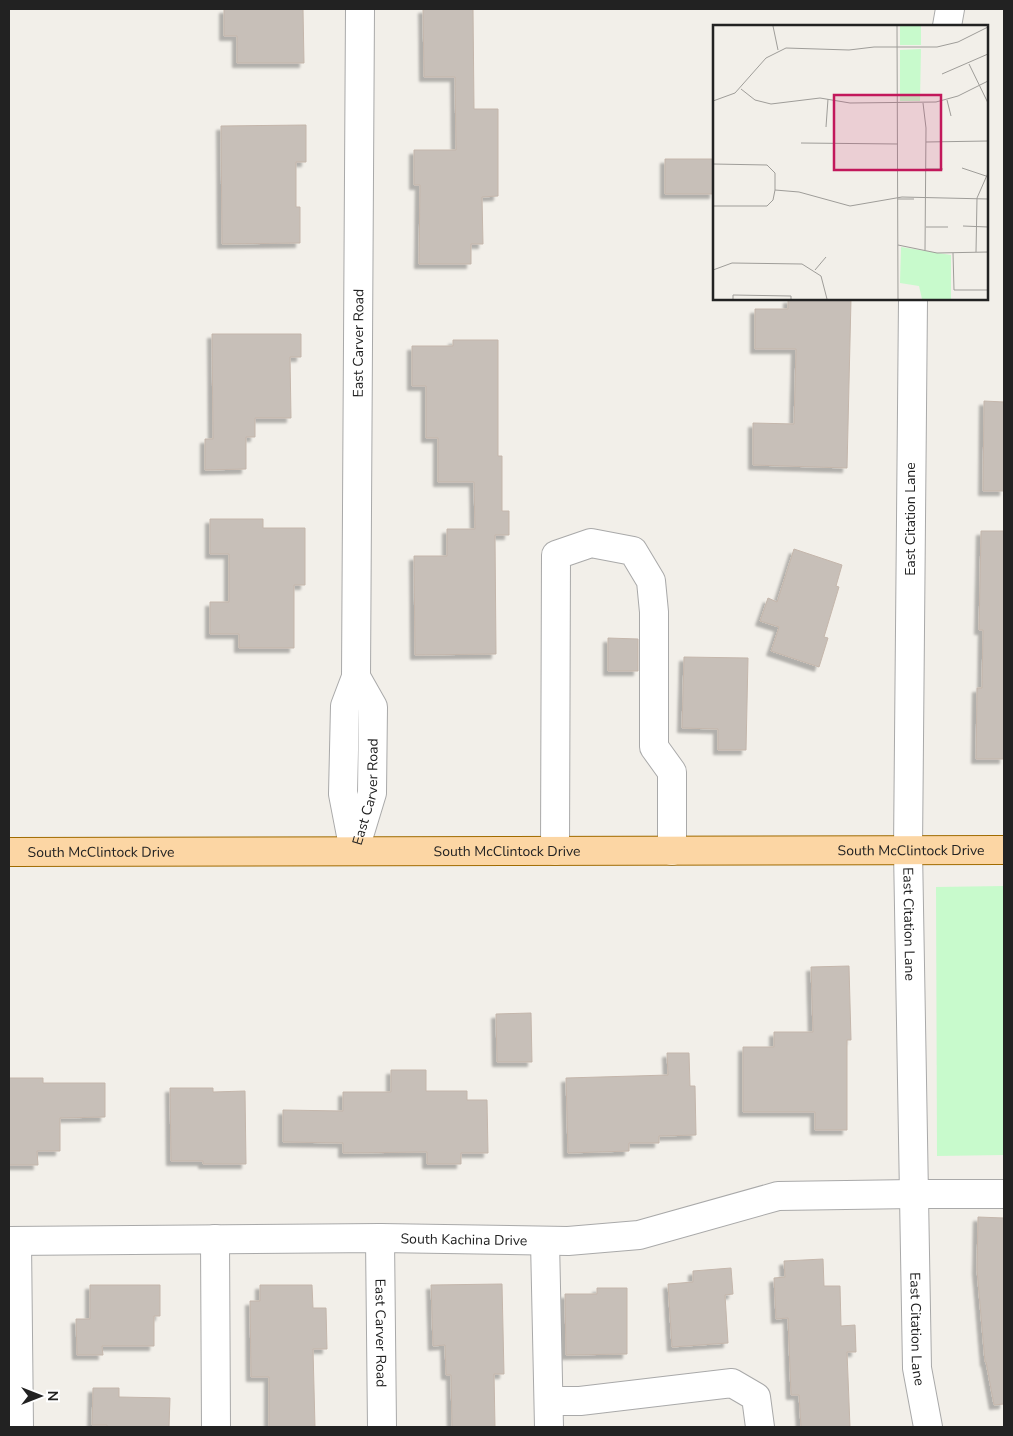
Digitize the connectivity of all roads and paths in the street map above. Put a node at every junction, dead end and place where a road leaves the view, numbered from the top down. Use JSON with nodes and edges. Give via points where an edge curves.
{"nodes":[{"id":1,"x":360,"y":9,"type":"edge"},
{"id":2,"x":950,"y":9,"type":"edge"},
{"id":3,"x":947,"y":25,"type":"edge"},
{"id":4,"x":913,"y":300,"type":"edge"},
{"id":5,"x":908,"y":850,"type":"junction"},
{"id":6,"x":1004,"y":850,"type":"edge"},
{"id":7,"x":354,"y":851,"type":"junction"},
{"id":8,"x":555,"y":851,"type":"junction"},
{"id":9,"x":672,"y":851,"type":"junction"},
{"id":10,"x":9,"y":852,"type":"edge"},
{"id":11,"x":914,"y":1194,"type":"junction"},
{"id":12,"x":1004,"y":1194,"type":"edge"},
{"id":13,"x":380,"y":1238,"type":"junction"},
{"id":14,"x":215,"y":1239,"type":"junction"},
{"id":15,"x":545,"y":1240,"type":"junction"},
{"id":16,"x":13,"y":1241,"type":"edge"},
{"id":17,"x":549,"y":1401,"type":"junction"},
{"id":18,"x":19,"y":1427,"type":"edge"},
{"id":19,"x":216,"y":1427,"type":"edge"},
{"id":20,"x":382,"y":1427,"type":"edge"},
{"id":21,"x":549,"y":1427,"type":"edge"},
{"id":22,"x":760,"y":1427,"type":"edge"},
{"id":23,"x":928,"y":1427,"type":"edge"}],
"edges":[{"from":1,"to":7,"type":"street","name":"East Carver Road","via":[[356,678],[373,708],[372,794]]},
{"from":2,"to":3,"type":"street"},
{"from":4,"to":5,"type":"street","name":"East Citation Lane"},
{"from":5,"to":6,"type":"main road","name":"South McClintock Drive"},
{"from":5,"to":9,"type":"main road","name":"South McClintock Drive"},
{"from":5,"to":11,"type":"street","name":"East Citation Lane"},
{"from":7,"to":8,"type":"main road","name":"South McClintock Drive"},
{"from":7,"to":10,"type":"main road","name":"South McClintock Drive"},
{"from":8,"to":9,"type":"main road","name":"South McClintock Drive"},
{"from":8,"to":9,"type":"street","via":[[556,554],[591,543],[633,551],[651,581],[654,747],[672,772]]},
{"from":11,"to":12,"type":"street","name":"South Kachina Drive"},
{"from":11,"to":15,"type":"street","name":"South Kachina Drive","via":[[778,1196],[639,1235]]},
{"from":11,"to":23,"type":"street","name":"East Citation Lane","via":[[917,1368]]},
{"from":13,"to":14,"type":"street","name":"South Kachina Drive"},
{"from":13,"to":15,"type":"street","name":"South Kachina Drive"},
{"from":13,"to":20,"type":"street","name":"East Carver Road"},
{"from":14,"to":16,"type":"street","name":"South Kachina Drive"},
{"from":14,"to":19,"type":"street"},
{"from":15,"to":17,"type":"street"},
{"from":16,"to":18,"type":"street"},
{"from":17,"to":21,"type":"street"},
{"from":17,"to":22,"type":"street","via":[[580,1401],[732,1383],[756,1397]]}]}
